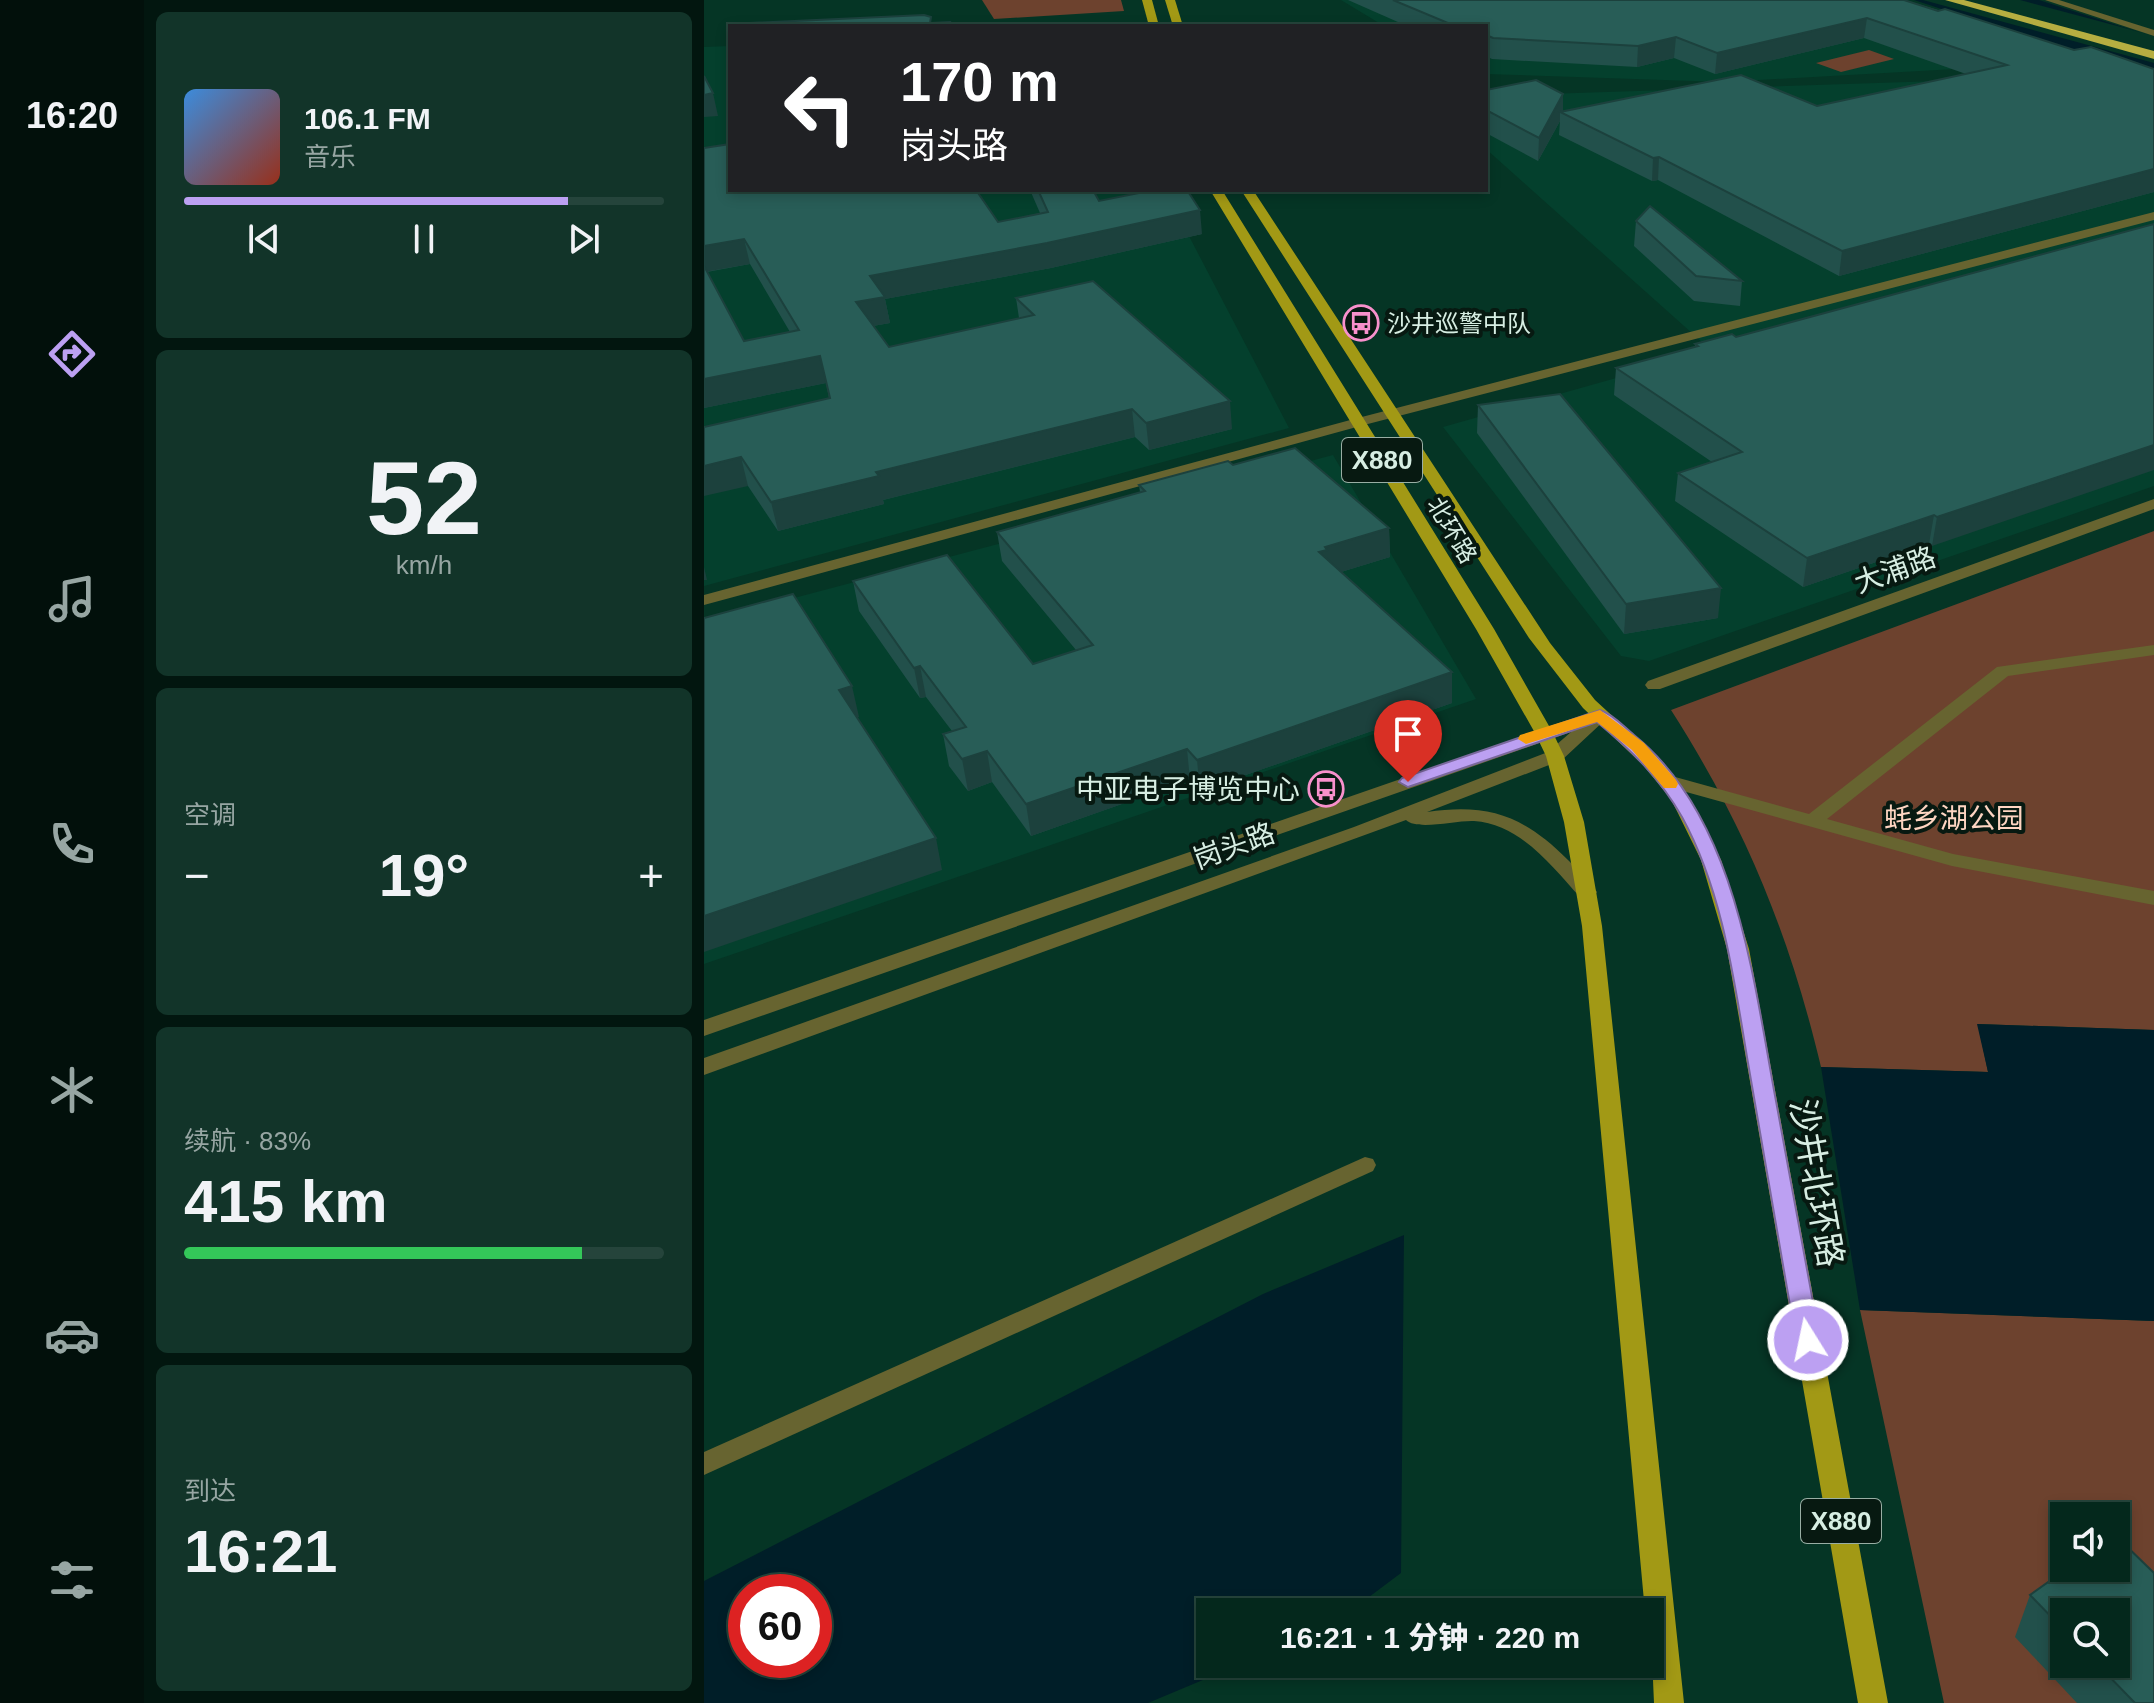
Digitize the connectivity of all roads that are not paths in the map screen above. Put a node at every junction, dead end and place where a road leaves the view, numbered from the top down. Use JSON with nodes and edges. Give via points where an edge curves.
{"nodes":[{"id":1,"x":1147,"y":0,"type":"edge"},
{"id":2,"x":1170,"y":0,"type":"edge"},
{"id":3,"x":1951,"y":0,"type":"edge"},
{"id":4,"x":1993,"y":0,"type":"edge"},
{"id":5,"x":2050,"y":0,"type":"edge"},
{"id":6,"x":1153,"y":24,"type":"edge"},
{"id":7,"x":1177,"y":24,"type":"edge"},
{"id":8,"x":2154,"y":33,"type":"edge"},
{"id":9,"x":2154,"y":43,"type":"edge"},
{"id":10,"x":2154,"y":55,"type":"edge"},
{"id":11,"x":1217,"y":192,"type":"edge"},
{"id":12,"x":1248,"y":192,"type":"edge"},
{"id":13,"x":2154,"y":216,"type":"edge"},
{"id":14,"x":1392,"y":414,"type":"junction"},
{"id":15,"x":1359,"y":422,"type":"junction"},
{"id":16,"x":2154,"y":504,"type":"edge"},
{"id":17,"x":704,"y":600,"type":"edge"},
{"id":18,"x":2154,"y":650,"type":"edge"},
{"id":19,"x":1654,"y":685,"type":"dead end"},
{"id":20,"x":1600,"y":715,"type":"junction"},
{"id":21,"x":1544,"y":733,"type":"junction"},
{"id":22,"x":1555,"y":756,"type":"junction"},
{"id":23,"x":1668,"y":781,"type":"junction"},
{"id":24,"x":1812,"y":821,"type":"junction"},
{"id":25,"x":1361,"y":831,"type":"junction"},
{"id":26,"x":1587,"y":892,"type":"junction"},
{"id":27,"x":2154,"y":898,"type":"edge"},
{"id":28,"x":704,"y":1028,"type":"edge"},
{"id":29,"x":704,"y":1067,"type":"edge"},
{"id":30,"x":1365,"y":1165,"type":"dead end"},
{"id":31,"x":704,"y":1464,"type":"edge"},
{"id":32,"x":1669,"y":1703,"type":"edge"},
{"id":33,"x":1873,"y":1703,"type":"edge"}],
"edges":[{"from":1,"to":6,"type":"main road"},
{"from":2,"to":7,"type":"main road"},
{"from":3,"to":10,"type":"highway"},
{"from":4,"to":9,"type":"highway"},
{"from":5,"to":8,"type":"street"},
{"from":11,"to":15,"type":"main road","name":"北环路","number":"X880"},
{"from":12,"to":14,"type":"main road","name":"北环路","number":"X880"},
{"from":13,"to":14,"type":"street"},
{"from":14,"to":15,"type":"street"},
{"from":14,"to":20,"type":"main road","name":"北环路","number":"X880","via":[[1527,623]]},
{"from":15,"to":17,"type":"street"},
{"from":15,"to":21,"type":"main road","name":"北环路","number":"X880"},
{"from":16,"to":19,"type":"street","name":"大浦路"},
{"from":18,"to":24,"type":"street","via":[[2003,671]]},
{"from":20,"to":21,"type":"street","name":"岗头路"},
{"from":20,"to":22,"type":"street","name":"岗头路"},
{"from":20,"to":23,"type":"main road","name":"沙井北环路","number":"X880"},
{"from":21,"to":22,"type":"main road","number":"X880"},
{"from":21,"to":28,"type":"street","name":"岗头路"},
{"from":22,"to":25,"type":"street","name":"岗头路"},
{"from":22,"to":26,"type":"main road","number":"X880"},
{"from":23,"to":24,"type":"street"},
{"from":23,"to":33,"type":"main road","name":"沙井北环路","number":"X880","via":[[1692,819],[1720,883],[1738,949]]},
{"from":24,"to":27,"type":"street","via":[[1952,860]]},
{"from":25,"to":26,"type":"street","via":[[1445,814],[1481,814],[1515,824],[1541,843]]},
{"from":25,"to":29,"type":"street","name":"岗头路"},
{"from":26,"to":32,"type":"main road","number":"X880"},
{"from":30,"to":31,"type":"lane"}]}
